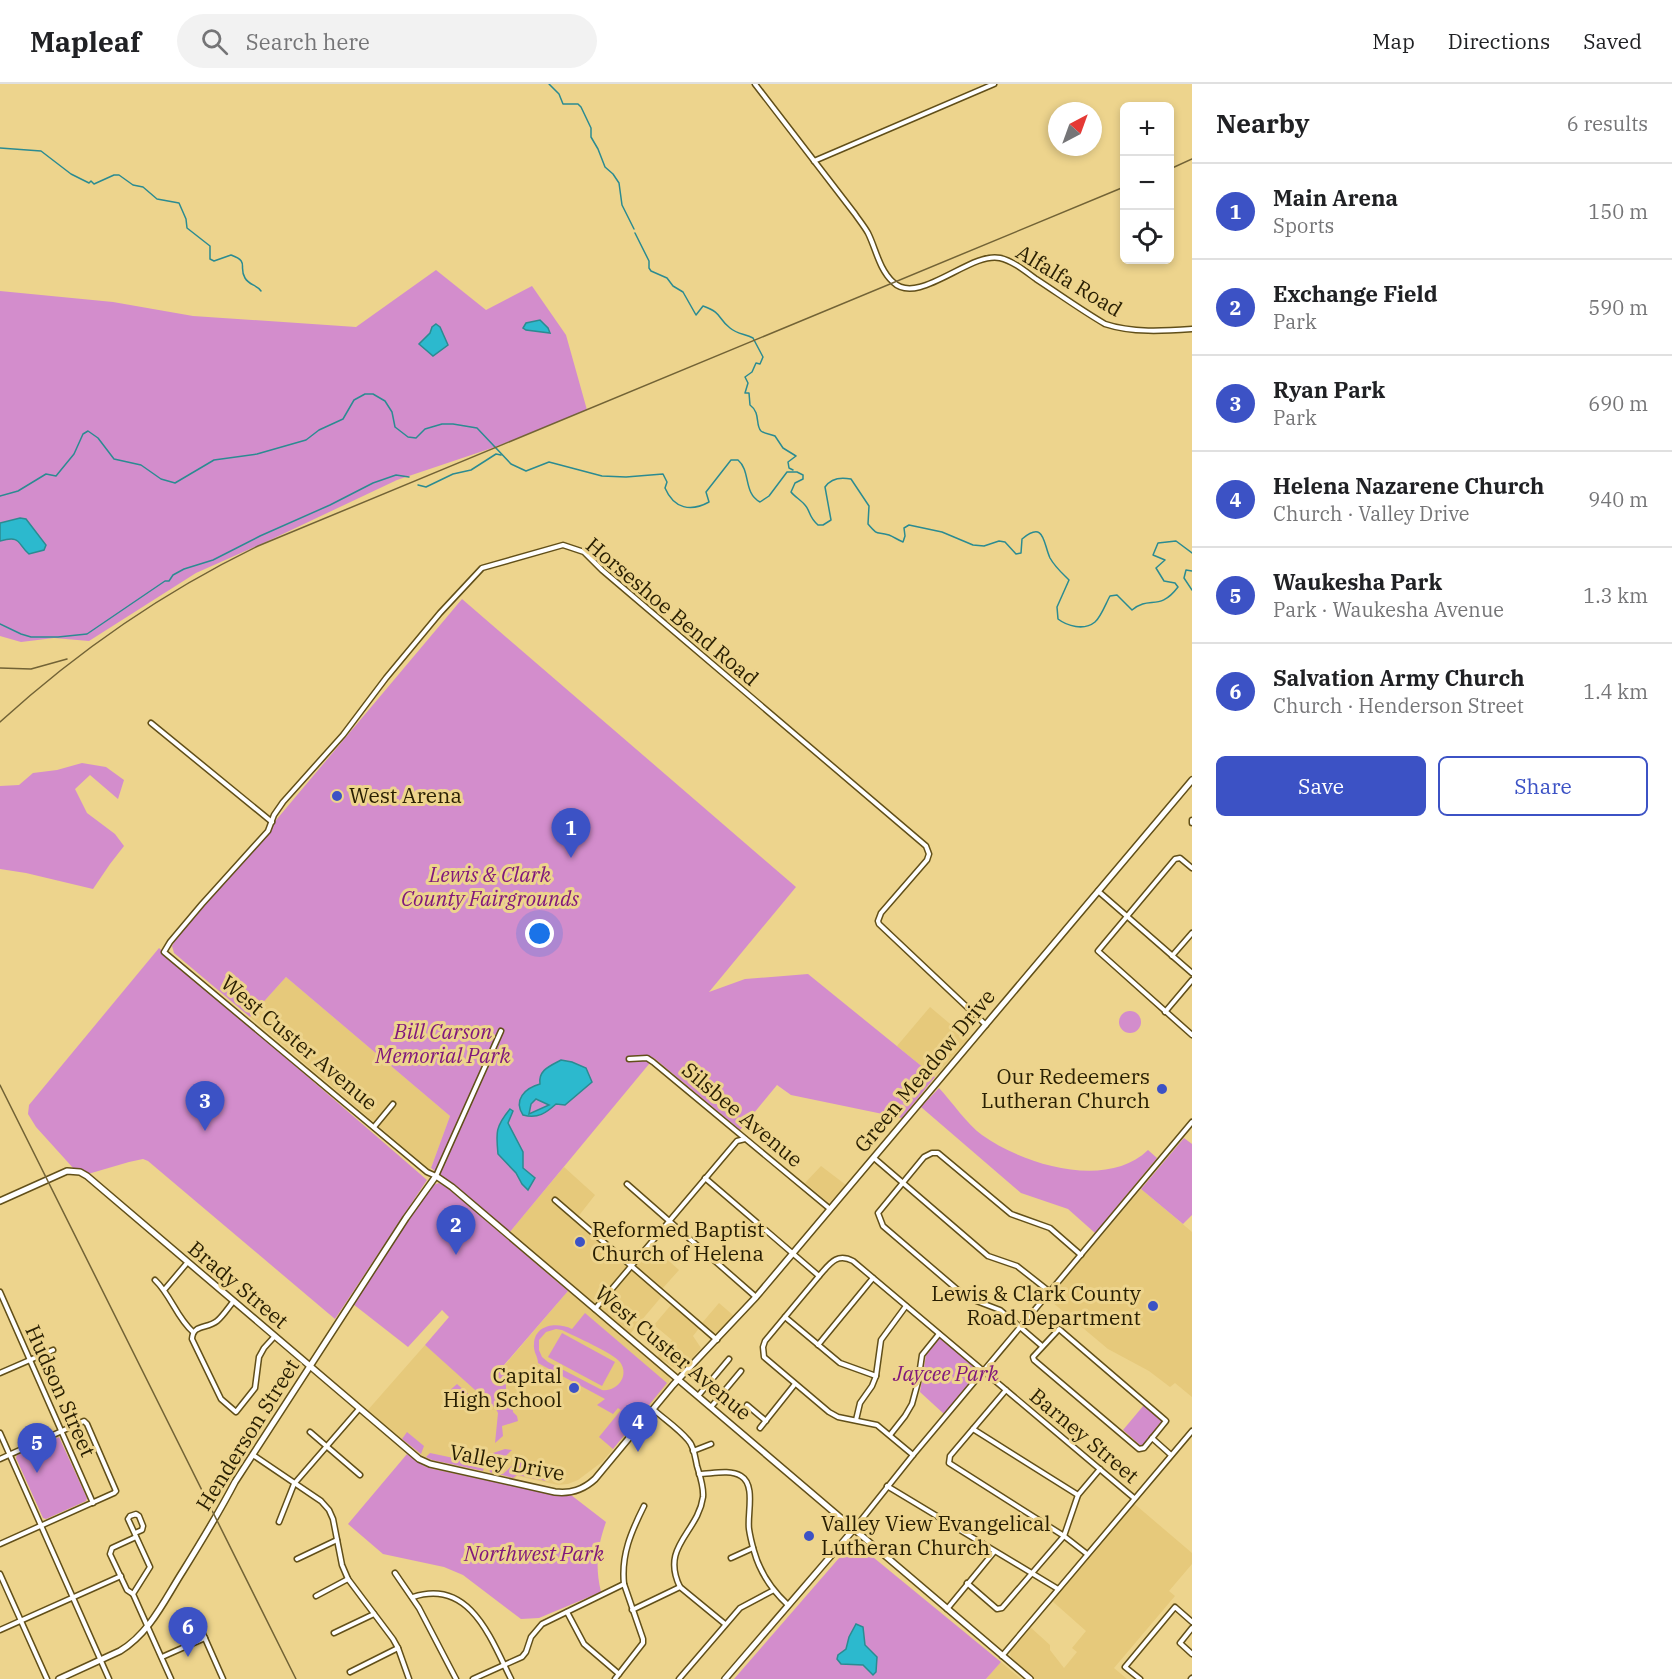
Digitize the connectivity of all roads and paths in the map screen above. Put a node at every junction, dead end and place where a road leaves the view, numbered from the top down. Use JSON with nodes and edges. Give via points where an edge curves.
{"nodes":[{"id":1,"x":754,"y":84,"type":"edge"},
{"id":2,"x":994,"y":84,"type":"edge"},
{"id":3,"x":814,"y":161,"type":"junction"},
{"id":4,"x":1192,"y":329,"type":"edge"},
{"id":5,"x":151,"y":723,"type":"dead end"},
{"id":6,"x":1192,"y":780,"type":"edge"},
{"id":7,"x":272,"y":822,"type":"junction"},
{"id":8,"x":1192,"y":868,"type":"edge"},
{"id":9,"x":1098,"y":891,"type":"junction"},
{"id":10,"x":1126,"y":915,"type":"junction"},
{"id":11,"x":1192,"y":933,"type":"edge"},
{"id":12,"x":173,"y":939,"type":"joint"},
{"id":13,"x":1172,"y":956,"type":"junction"},
{"id":14,"x":1192,"y":973,"type":"edge"},
{"id":15,"x":1192,"y":980,"type":"edge"},
{"id":16,"x":1165,"y":1012,"type":"junction"},
{"id":17,"x":986,"y":1025,"type":"junction"},
{"id":18,"x":501,"y":1031,"type":"dead end"},
{"id":19,"x":1192,"y":1035,"type":"edge"},
{"id":20,"x":629,"y":1059,"type":"dead end"},
{"id":21,"x":393,"y":1104,"type":"dead end"},
{"id":22,"x":1192,"y":1122,"type":"edge"},
{"id":23,"x":374,"y":1127,"type":"junction"},
{"id":24,"x":745,"y":1138,"type":"junction"},
{"id":25,"x":874,"y":1158,"type":"junction"},
{"id":26,"x":436,"y":1176,"type":"junction"},
{"id":27,"x":705,"y":1178,"type":"junction"},
{"id":28,"x":902,"y":1182,"type":"junction"},
{"id":29,"x":627,"y":1184,"type":"dead end"},
{"id":30,"x":555,"y":1200,"type":"dead end"},
{"id":31,"x":0,"y":1201,"type":"edge"},
{"id":32,"x":831,"y":1209,"type":"junction"},
{"id":33,"x":669,"y":1221,"type":"junction"},
{"id":34,"x":793,"y":1253,"type":"junction"},
{"id":35,"x":1081,"y":1255,"type":"junction"},
{"id":36,"x":187,"y":1263,"type":"junction"},
{"id":37,"x":631,"y":1266,"type":"junction"},
{"id":38,"x":819,"y":1276,"type":"junction"},
{"id":39,"x":873,"y":1278,"type":"junction"},
{"id":40,"x":155,"y":1280,"type":"dead end"},
{"id":41,"x":165,"y":1289,"type":"junction"},
{"id":42,"x":0,"y":1292,"type":"edge"},
{"id":43,"x":1050,"y":1292,"type":"junction"},
{"id":44,"x":756,"y":1297,"type":"junction"},
{"id":45,"x":233,"y":1302,"type":"junction"},
{"id":46,"x":906,"y":1306,"type":"junction"},
{"id":47,"x":595,"y":1309,"type":"junction"},
{"id":48,"x":785,"y":1317,"type":"junction"},
{"id":49,"x":1019,"y":1328,"type":"junction"},
{"id":50,"x":193,"y":1332,"type":"junction"},
{"id":51,"x":939,"y":1334,"type":"junction"},
{"id":52,"x":274,"y":1337,"type":"junction"},
{"id":53,"x":717,"y":1340,"type":"junction"},
{"id":54,"x":818,"y":1345,"type":"junction"},
{"id":55,"x":1042,"y":1346,"type":"junction"},
{"id":56,"x":52,"y":1350,"type":"dead end"},
{"id":57,"x":729,"y":1359,"type":"dead end"},
{"id":58,"x":30,"y":1360,"type":"junction"},
{"id":59,"x":309,"y":1367,"type":"junction"},
{"id":60,"x":741,"y":1371,"type":"dead end"},
{"id":61,"x":983,"y":1371,"type":"junction"},
{"id":62,"x":0,"y":1373,"type":"edge"},
{"id":63,"x":876,"y":1376,"type":"junction"},
{"id":64,"x":678,"y":1379,"type":"junction"},
{"id":65,"x":795,"y":1384,"type":"junction"},
{"id":66,"x":1006,"y":1390,"type":"junction"},
{"id":67,"x":698,"y":1396,"type":"junction"},
{"id":68,"x":747,"y":1405,"type":"dead end"},
{"id":69,"x":711,"y":1407,"type":"junction"},
{"id":70,"x":358,"y":1408,"type":"junction"},
{"id":71,"x":653,"y":1409,"type":"junction"},
{"id":72,"x":856,"y":1420,"type":"junction"},
{"id":73,"x":766,"y":1421,"type":"junction"},
{"id":74,"x":760,"y":1428,"type":"dead end"},
{"id":75,"x":973,"y":1429,"type":"junction"},
{"id":76,"x":62,"y":1431,"type":"junction"},
{"id":77,"x":1192,"y":1431,"type":"edge"},
{"id":78,"x":310,"y":1432,"type":"dead end"},
{"id":79,"x":0,"y":1433,"type":"edge"},
{"id":80,"x":890,"y":1435,"type":"junction"},
{"id":81,"x":1152,"y":1438,"type":"junction"},
{"id":82,"x":711,"y":1444,"type":"dead end"},
{"id":83,"x":327,"y":1447,"type":"junction"},
{"id":84,"x":693,"y":1451,"type":"junction"},
{"id":85,"x":9,"y":1454,"type":"junction"},
{"id":86,"x":253,"y":1455,"type":"junction"},
{"id":87,"x":913,"y":1455,"type":"junction"},
{"id":88,"x":1171,"y":1455,"type":"junction"},
{"id":89,"x":0,"y":1459,"type":"edge"},
{"id":90,"x":425,"y":1462,"type":"joint"},
{"id":91,"x":1100,"y":1469,"type":"junction"},
{"id":92,"x":699,"y":1474,"type":"junction"},
{"id":93,"x":360,"y":1475,"type":"dead end"},
{"id":94,"x":294,"y":1484,"type":"junction"},
{"id":95,"x":887,"y":1486,"type":"junction"},
{"id":96,"x":1078,"y":1494,"type":"junction"},
{"id":97,"x":1134,"y":1498,"type":"junction"},
{"id":98,"x":93,"y":1503,"type":"junction"},
{"id":99,"x":644,"y":1506,"type":"dead end"},
{"id":100,"x":279,"y":1522,"type":"dead end"},
{"id":101,"x":41,"y":1526,"type":"junction"},
{"id":102,"x":854,"y":1529,"type":"junction"},
{"id":103,"x":136,"y":1535,"type":"junction"},
{"id":104,"x":1064,"y":1536,"type":"junction"},
{"id":105,"x":337,"y":1540,"type":"junction"},
{"id":106,"x":0,"y":1544,"type":"edge"},
{"id":107,"x":753,"y":1548,"type":"junction"},
{"id":108,"x":994,"y":1551,"type":"junction"},
{"id":109,"x":1087,"y":1554,"type":"junction"},
{"id":110,"x":731,"y":1558,"type":"dead end"},
{"id":111,"x":297,"y":1559,"type":"dead end"},
{"id":112,"x":394,"y":1573,"type":"dead end"},
{"id":113,"x":1031,"y":1573,"type":"junction"},
{"id":114,"x":0,"y":1574,"type":"edge"},
{"id":115,"x":120,"y":1576,"type":"junction"},
{"id":116,"x":348,"y":1579,"type":"junction"},
{"id":117,"x":624,"y":1584,"type":"junction"},
{"id":118,"x":967,"y":1584,"type":"junction"},
{"id":119,"x":680,"y":1587,"type":"junction"},
{"id":120,"x":1058,"y":1590,"type":"junction"},
{"id":121,"x":772,"y":1591,"type":"junction"},
{"id":122,"x":134,"y":1594,"type":"junction"},
{"id":123,"x":316,"y":1596,"type":"dead end"},
{"id":124,"x":413,"y":1597,"type":"junction"},
{"id":125,"x":74,"y":1598,"type":"junction"},
{"id":126,"x":789,"y":1605,"type":"junction"},
{"id":127,"x":947,"y":1609,"type":"junction"},
{"id":128,"x":632,"y":1610,"type":"junction"},
{"id":129,"x":567,"y":1612,"type":"junction"},
{"id":130,"x":374,"y":1614,"type":"junction"},
{"id":131,"x":21,"y":1621,"type":"junction"},
{"id":132,"x":1192,"y":1622,"type":"edge"},
{"id":133,"x":725,"y":1624,"type":"junction"},
{"id":134,"x":148,"y":1626,"type":"junction"},
{"id":135,"x":200,"y":1627,"type":"dead end"},
{"id":136,"x":1192,"y":1628,"type":"edge"},
{"id":137,"x":0,"y":1630,"type":"edge"},
{"id":138,"x":334,"y":1634,"type":"dead end"},
{"id":139,"x":205,"y":1638,"type":"junction"},
{"id":140,"x":398,"y":1648,"type":"junction"},
{"id":141,"x":1192,"y":1654,"type":"edge"},
{"id":142,"x":1002,"y":1656,"type":"junction"},
{"id":143,"x":162,"y":1657,"type":"junction"},
{"id":144,"x":101,"y":1660,"type":"junction"},
{"id":145,"x":504,"y":1665,"type":"junction"},
{"id":146,"x":350,"y":1672,"type":"dead end"},
{"id":147,"x":620,"y":1674,"type":"junction"},
{"id":148,"x":46,"y":1679,"type":"edge"},
{"id":149,"x":59,"y":1679,"type":"edge"},
{"id":150,"x":109,"y":1679,"type":"edge"},
{"id":151,"x":171,"y":1679,"type":"edge"},
{"id":152,"x":223,"y":1679,"type":"edge"},
{"id":153,"x":409,"y":1679,"type":"edge"},
{"id":154,"x":456,"y":1679,"type":"edge"},
{"id":155,"x":473,"y":1679,"type":"edge"},
{"id":156,"x":511,"y":1679,"type":"edge"},
{"id":157,"x":615,"y":1679,"type":"edge"},
{"id":158,"x":679,"y":1679,"type":"edge"},
{"id":159,"x":725,"y":1679,"type":"edge"},
{"id":160,"x":1030,"y":1679,"type":"edge"},
{"id":161,"x":1140,"y":1679,"type":"edge"}],
"edges":[{"from":1,"to":3,"type":"street","name":"Alfalfa Road"},
{"from":2,"to":3,"type":"street"},
{"from":3,"to":4,"type":"street","name":"Alfalfa Road","via":[[861,222],[882,266],[899,287],[917,287],[999,257],[1118,329]]},
{"from":5,"to":7,"type":"street"},
{"from":6,"to":9,"type":"main road","name":"Green Meadow Drive"},
{"from":7,"to":12,"type":"street","name":"Horseshoe Bend Road"},
{"from":7,"to":17,"type":"street","name":"Horseshoe Bend Road","via":[[284,802],[440,613],[482,568],[570,546],[589,557],[926,846],[927,860],[881,913],[879,924]]},
{"from":8,"to":10,"type":"street","via":[[1177,857]]},
{"from":9,"to":10,"type":"street"},
{"from":9,"to":17,"type":"main road","name":"Green Meadow Drive"},
{"from":10,"to":13,"type":"street"},
{"from":10,"to":16,"type":"street","via":[[1098,951]]},
{"from":11,"to":13,"type":"street"},
{"from":12,"to":23,"type":"street","name":"West Custer Avenue","via":[[164,952]]},
{"from":13,"to":14,"type":"street"},
{"from":15,"to":16,"type":"street"},
{"from":16,"to":19,"type":"street"},
{"from":17,"to":25,"type":"main road","name":"Green Meadow Drive"},
{"from":18,"to":26,"type":"street"},
{"from":20,"to":24,"type":"street","name":"Silsbee Avenue","via":[[647,1058]]},
{"from":21,"to":23,"type":"street"},
{"from":22,"to":35,"type":"street"},
{"from":23,"to":26,"type":"street","name":"West Custer Avenue"},
{"from":24,"to":27,"type":"street","via":[[736,1141]]},
{"from":24,"to":32,"type":"street","name":"Silsbee Avenue"},
{"from":25,"to":28,"type":"street"},
{"from":25,"to":32,"type":"main road","name":"Green Meadow Drive"},
{"from":26,"to":47,"type":"main road","name":"West Custer Avenue"},
{"from":26,"to":59,"type":"main road","name":"Henderson Street"},
{"from":27,"to":33,"type":"street"},
{"from":27,"to":34,"type":"street"},
{"from":28,"to":35,"type":"street","via":[[924,1157],[938,1153],[1011,1214],[1050,1228]]},
{"from":28,"to":43,"type":"street","via":[[988,1256],[1017,1266]]},
{"from":28,"to":49,"type":"street","via":[[878,1213],[883,1226],[966,1297],[995,1307]]},
{"from":29,"to":33,"type":"street"},
{"from":30,"to":37,"type":"street"},
{"from":31,"to":36,"type":"main road","name":"Brady Street","via":[[67,1171],[80,1172]]},
{"from":32,"to":34,"type":"main road","name":"Green Meadow Drive"},
{"from":33,"to":37,"type":"street"},
{"from":33,"to":44,"type":"street"},
{"from":34,"to":38,"type":"street"},
{"from":34,"to":44,"type":"main road","name":"Green Meadow Drive"},
{"from":35,"to":43,"type":"street"},
{"from":36,"to":41,"type":"street"},
{"from":36,"to":45,"type":"main road","name":"Brady Street"},
{"from":37,"to":47,"type":"street"},
{"from":37,"to":53,"type":"street"},
{"from":38,"to":39,"type":"street","name":"Barney Street","via":[[832,1261],[842,1257]]},
{"from":38,"to":48,"type":"street"},
{"from":39,"to":46,"type":"street","name":"Barney Street"},
{"from":39,"to":54,"type":"street"},
{"from":40,"to":41,"type":"street"},
{"from":41,"to":50,"type":"street","via":[[181,1320]]},
{"from":42,"to":58,"type":"street","name":"Hudson Street"},
{"from":43,"to":49,"type":"street"},
{"from":44,"to":53,"type":"main road","name":"Green Meadow Drive"},
{"from":45,"to":50,"type":"street","via":[[217,1321]]},
{"from":45,"to":52,"type":"main road","name":"Brady Street"},
{"from":46,"to":51,"type":"street","name":"Barney Street"},
{"from":46,"to":63,"type":"street","via":[[881,1340]]},
{"from":47,"to":64,"type":"main road","name":"West Custer Avenue"},
{"from":48,"to":54,"type":"street"},
{"from":48,"to":65,"type":"street","via":[[765,1341],[762,1352],[768,1362]]},
{"from":49,"to":55,"type":"street"},
{"from":49,"to":61,"type":"street"},
{"from":50,"to":52,"type":"street","via":[[192,1342],[219,1396],[236,1412],[255,1388],[259,1357]]},
{"from":51,"to":61,"type":"street","name":"Barney Street"},
{"from":51,"to":80,"type":"street","via":[[922,1355],[912,1404]]},
{"from":52,"to":59,"type":"main road","name":"Brady Street"},
{"from":53,"to":64,"type":"main road","name":"Green Meadow Drive"},
{"from":54,"to":63,"type":"street","via":[[842,1364]]},
{"from":55,"to":81,"type":"street","via":[[1034,1360],[1139,1449]]},
{"from":55,"to":81,"type":"street","via":[[1059,1329],[1166,1421]]},
{"from":56,"to":58,"type":"street"},
{"from":57,"to":67,"type":"street"},
{"from":58,"to":62,"type":"street"},
{"from":58,"to":76,"type":"street","name":"Hudson Street"},
{"from":59,"to":70,"type":"main road","name":"Brady Street"},
{"from":59,"to":86,"type":"main road","name":"Henderson Street"},
{"from":60,"to":69,"type":"street"},
{"from":61,"to":66,"type":"street","name":"Barney Street"},
{"from":61,"to":87,"type":"street"},
{"from":63,"to":72,"type":"street","via":[[860,1403]]},
{"from":64,"to":67,"type":"main road","name":"West Custer Avenue"},
{"from":64,"to":71,"type":"main road","name":"Valley Drive"},
{"from":65,"to":72,"type":"street","via":[[829,1412]]},
{"from":65,"to":73,"type":"street"},
{"from":66,"to":75,"type":"street"},
{"from":66,"to":91,"type":"street","name":"Barney Street"},
{"from":67,"to":69,"type":"main road","name":"West Custer Avenue"},
{"from":68,"to":73,"type":"street"},
{"from":69,"to":102,"type":"main road","name":"West Custer Avenue"},
{"from":70,"to":83,"type":"street"},
{"from":70,"to":90,"type":"main road","name":"Brady Street"},
{"from":71,"to":84,"type":"street","via":[[688,1440]]},
{"from":71,"to":90,"type":"main road","name":"Valley Drive","via":[[595,1479],[574,1491],[555,1492]]},
{"from":72,"to":80,"type":"street","via":[[877,1425]]},
{"from":73,"to":74,"type":"street"},
{"from":75,"to":96,"type":"street"},
{"from":75,"to":104,"type":"street","via":[[950,1456],[951,1466]]},
{"from":76,"to":85,"type":"street"},
{"from":76,"to":98,"type":"street","name":"Hudson Street"},
{"from":76,"to":98,"type":"street","via":[[84,1421],[87,1424],[116,1491]]},
{"from":77,"to":88,"type":"street"},
{"from":78,"to":83,"type":"street"},
{"from":79,"to":85,"type":"street"},
{"from":80,"to":87,"type":"street"},
{"from":81,"to":88,"type":"street"},
{"from":82,"to":84,"type":"street"},
{"from":83,"to":93,"type":"street"},
{"from":83,"to":94,"type":"street"},
{"from":84,"to":92,"type":"street"},
{"from":85,"to":89,"type":"street"},
{"from":85,"to":101,"type":"street"},
{"from":86,"to":94,"type":"street"},
{"from":86,"to":134,"type":"main road","name":"Henderson Street"},
{"from":87,"to":95,"type":"street"},
{"from":88,"to":97,"type":"street"},
{"from":91,"to":96,"type":"street"},
{"from":91,"to":97,"type":"street","name":"Barney Street"},
{"from":92,"to":107,"type":"street","via":[[730,1472],[746,1481]]},
{"from":92,"to":119,"type":"street","via":[[703,1496],[700,1508],[674,1561]]},
{"from":94,"to":100,"type":"street"},
{"from":94,"to":105,"type":"street","via":[[326,1505]]},
{"from":95,"to":102,"type":"street"},
{"from":95,"to":108,"type":"street"},
{"from":96,"to":104,"type":"street"},
{"from":97,"to":109,"type":"street"},
{"from":98,"to":101,"type":"street"},
{"from":99,"to":117,"type":"street","via":[[626,1547]]},
{"from":101,"to":106,"type":"street"},
{"from":101,"to":125,"type":"street"},
{"from":102,"to":126,"type":"main road"},
{"from":102,"to":127,"type":"main road","name":"West Custer Avenue"},
{"from":103,"to":103,"type":"street","via":[[143,1526],[136,1514],[128,1518]]},
{"from":103,"to":115,"type":"street","via":[[110,1549]]},
{"from":103,"to":122,"type":"street","via":[[150,1567]]},
{"from":104,"to":109,"type":"street"},
{"from":104,"to":113,"type":"street"},
{"from":105,"to":111,"type":"street"},
{"from":105,"to":116,"type":"street"},
{"from":107,"to":110,"type":"street"},
{"from":107,"to":121,"type":"street"},
{"from":108,"to":113,"type":"street"},
{"from":108,"to":118,"type":"street"},
{"from":109,"to":120,"type":"street"},
{"from":112,"to":124,"type":"street"},
{"from":113,"to":118,"type":"street","via":[[999,1610]]},
{"from":113,"to":120,"type":"street"},
{"from":114,"to":131,"type":"street"},
{"from":115,"to":122,"type":"street","via":[[127,1590]]},
{"from":115,"to":125,"type":"street"},
{"from":116,"to":123,"type":"street"},
{"from":116,"to":130,"type":"street"},
{"from":117,"to":128,"type":"street"},
{"from":117,"to":129,"type":"street"},
{"from":118,"to":127,"type":"street"},
{"from":119,"to":128,"type":"street"},
{"from":119,"to":133,"type":"street"},
{"from":120,"to":142,"type":"street"},
{"from":121,"to":126,"type":"street"},
{"from":121,"to":133,"type":"street","via":[[740,1608]]},
{"from":122,"to":134,"type":"street"},
{"from":124,"to":145,"type":"street","via":[[440,1594],[466,1606],[482,1623]]},
{"from":124,"to":154,"type":"street"},
{"from":125,"to":131,"type":"street"},
{"from":125,"to":144,"type":"street"},
{"from":126,"to":159,"type":"main road"},
{"from":127,"to":142,"type":"main road","name":"West Custer Avenue"},
{"from":128,"to":147,"type":"street","via":[[643,1643]]},
{"from":129,"to":145,"type":"street","via":[[542,1624],[524,1655]]},
{"from":129,"to":147,"type":"street","via":[[584,1644]]},
{"from":130,"to":138,"type":"street"},
{"from":130,"to":140,"type":"street"},
{"from":131,"to":137,"type":"street"},
{"from":131,"to":148,"type":"street"},
{"from":132,"to":161,"type":"street","via":[[1175,1607],[1125,1667]]},
{"from":133,"to":158,"type":"street"},
{"from":134,"to":143,"type":"street"},
{"from":134,"to":144,"type":"main road","name":"Henderson Street","via":[[130,1645]]},
{"from":135,"to":139,"type":"street"},
{"from":136,"to":141,"type":"street","via":[[1180,1643]]},
{"from":139,"to":143,"type":"street"},
{"from":139,"to":152,"type":"street"},
{"from":140,"to":146,"type":"street"},
{"from":140,"to":153,"type":"street"},
{"from":142,"to":160,"type":"main road","name":"West Custer Avenue"},
{"from":143,"to":151,"type":"street"},
{"from":144,"to":149,"type":"main road","name":"Henderson Street"},
{"from":144,"to":150,"type":"street"},
{"from":145,"to":155,"type":"street"},
{"from":145,"to":156,"type":"street"},
{"from":147,"to":157,"type":"street"}]}
